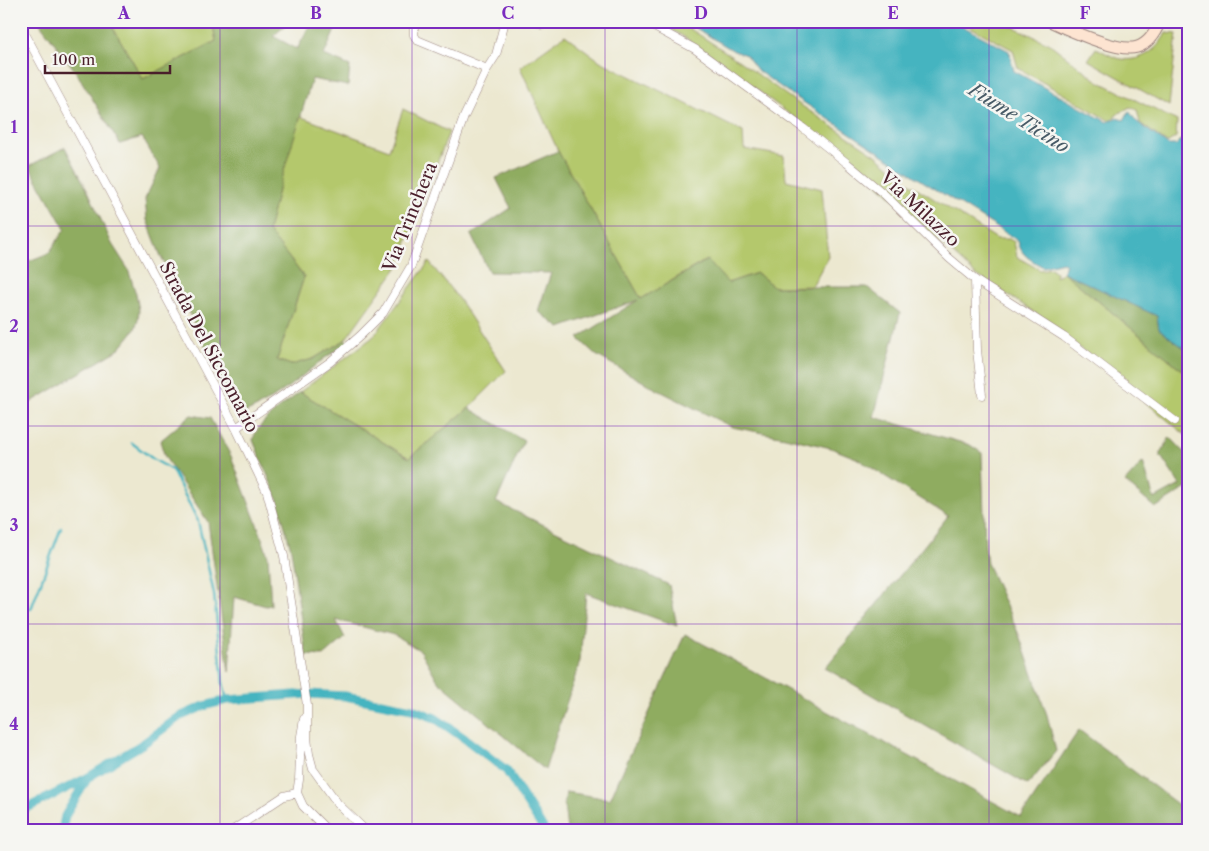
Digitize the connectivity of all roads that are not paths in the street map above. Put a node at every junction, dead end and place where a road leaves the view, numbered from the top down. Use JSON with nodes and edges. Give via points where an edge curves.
{"nodes":[{"id":1,"x":414,"y":21,"type":"edge"},
{"id":2,"x":504,"y":21,"type":"edge"},
{"id":3,"x":643,"y":21,"type":"edge"},
{"id":4,"x":1050,"y":21,"type":"edge"},
{"id":5,"x":1160,"y":21,"type":"edge"},
{"id":6,"x":21,"y":26,"type":"edge"},
{"id":7,"x":487,"y":69,"type":"junction"},
{"id":8,"x":976,"y":280,"type":"junction"},
{"id":9,"x":982,"y":395,"type":"dead end"},
{"id":10,"x":1175,"y":421,"type":"dead end"},
{"id":11,"x":236,"y":428,"type":"junction"},
{"id":12,"x":307,"y":705,"type":"junction"},
{"id":13,"x":297,"y":793,"type":"junction"},
{"id":14,"x":236,"y":829,"type":"edge"},
{"id":15,"x":327,"y":830,"type":"edge"},
{"id":16,"x":365,"y":830,"type":"edge"}],
"edges":[{"from":1,"to":7,"type":"street","via":[[417,40]]},
{"from":2,"to":7,"type":"street","name":"Via Trinchera","via":[[496,55]]},
{"from":3,"to":8,"type":"street","name":"Via Milazzo","via":[[695,49],[803,128],[885,195]]},
{"from":4,"to":5,"type":"main road","via":[[1120,49],[1146,43]]},
{"from":6,"to":11,"type":"street","name":"Strada Del Siccomario"},
{"from":7,"to":11,"type":"street","name":"Via Trinchera","via":[[464,117],[411,266],[383,313],[330,362]]},
{"from":8,"to":9,"type":"street","via":[[977,350]]},
{"from":8,"to":10,"type":"street","name":"Via Milazzo","via":[[1064,337]]},
{"from":11,"to":12,"type":"street","name":"Strada Del Siccomario","via":[[267,492],[276,524]]},
{"from":12,"to":13,"type":"street"},
{"from":12,"to":16,"type":"street","via":[[309,754],[313,769],[338,804]]},
{"from":13,"to":14,"type":"street","via":[[284,796]]},
{"from":13,"to":15,"type":"street","via":[[303,806]]}]}
